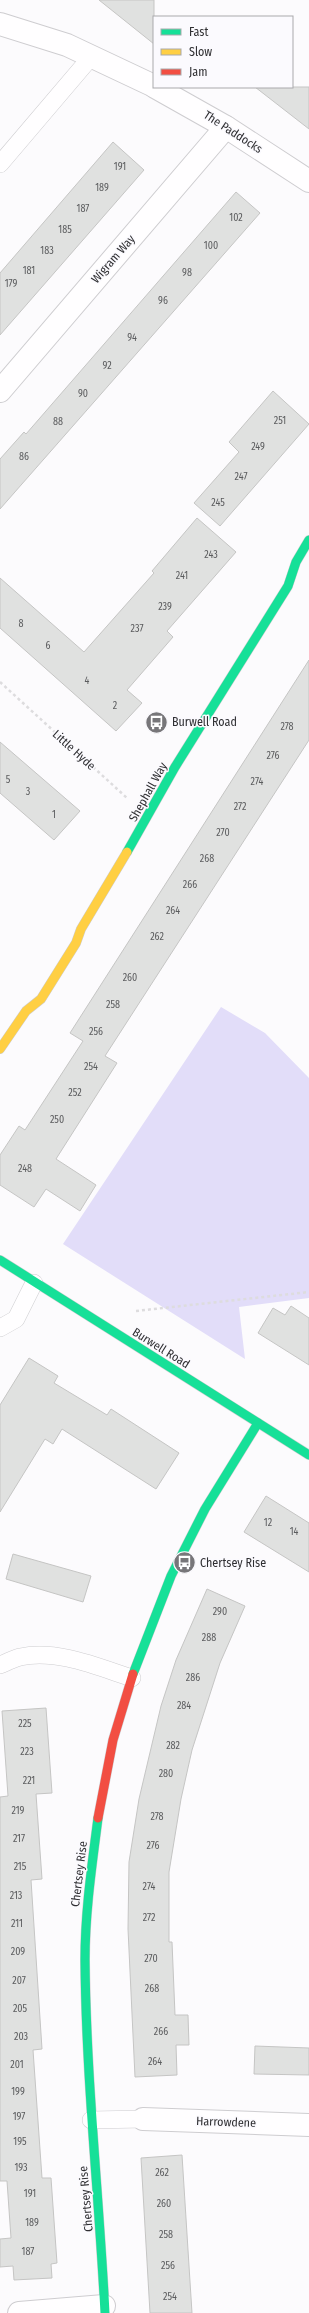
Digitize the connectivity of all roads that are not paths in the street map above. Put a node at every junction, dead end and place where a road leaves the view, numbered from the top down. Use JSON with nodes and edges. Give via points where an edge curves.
{"nodes":[{"id":1,"x":0,"y":24,"type":"edge"},
{"id":2,"x":91,"y":57,"type":"junction"},
{"id":3,"x":153,"y":87,"type":"edge"},
{"id":4,"x":156,"y":88,"type":"edge"},
{"id":5,"x":226,"y":127,"type":"junction"},
{"id":6,"x":0,"y":164,"type":"edge"},
{"id":7,"x":309,"y":181,"type":"edge"},
{"id":8,"x":0,"y":391,"type":"edge"},
{"id":9,"x":309,"y":540,"type":"edge"},
{"id":10,"x":0,"y":1049,"type":"edge"},
{"id":11,"x":0,"y":1260,"type":"edge"},
{"id":12,"x":34,"y":1283,"type":"junction"},
{"id":13,"x":0,"y":1328,"type":"edge"},
{"id":14,"x":258,"y":1423,"type":"junction"},
{"id":15,"x":309,"y":1455,"type":"edge"},
{"id":16,"x":0,"y":1665,"type":"edge"},
{"id":17,"x":132,"y":1678,"type":"junction"},
{"id":18,"x":91,"y":2120,"type":"junction"},
{"id":19,"x":143,"y":2120,"type":"joint"},
{"id":20,"x":309,"y":2125,"type":"edge"},
{"id":21,"x":104,"y":2309,"type":"edge"},
{"id":22,"x":19,"y":2313,"type":"edge"}],
"edges":[{"from":1,"to":2,"type":"street","name":"The Paddocks","via":[[67,45]]},
{"from":2,"to":3,"type":"street","name":"The Paddocks"},
{"from":2,"to":6,"type":"lane"},
{"from":4,"to":5,"type":"street","name":"The Paddocks"},
{"from":5,"to":7,"type":"street","name":"The Paddocks"},
{"from":5,"to":8,"type":"street","name":"Wigram Way"},
{"from":9,"to":10,"type":"street","name":"Shephall Way","via":[[290,573],[288,586],[175,767],[42,999],[26,1011]]},
{"from":11,"to":12,"type":"street","name":"Burwell Road"},
{"from":12,"to":13,"type":"lane","via":[[16,1319]]},
{"from":12,"to":14,"type":"street","name":"Burwell Road"},
{"from":14,"to":15,"type":"street","name":"Burwell Road"},
{"from":14,"to":17,"type":"street","name":"Chertsey Rise","via":[[205,1509],[171,1576]]},
{"from":16,"to":17,"type":"lane","via":[[20,1657],[40,1655],[63,1658]]},
{"from":17,"to":18,"type":"street","name":"Chertsey Rise","via":[[113,1740],[100,1801],[87,1905],[85,1974]]},
{"from":18,"to":19,"type":"lane"},
{"from":18,"to":21,"type":"street","name":"Chertsey Rise","via":[[99,2200]]},
{"from":19,"to":20,"type":"street","name":"Harrowdene"},
{"from":21,"to":22,"type":"street"}]}
